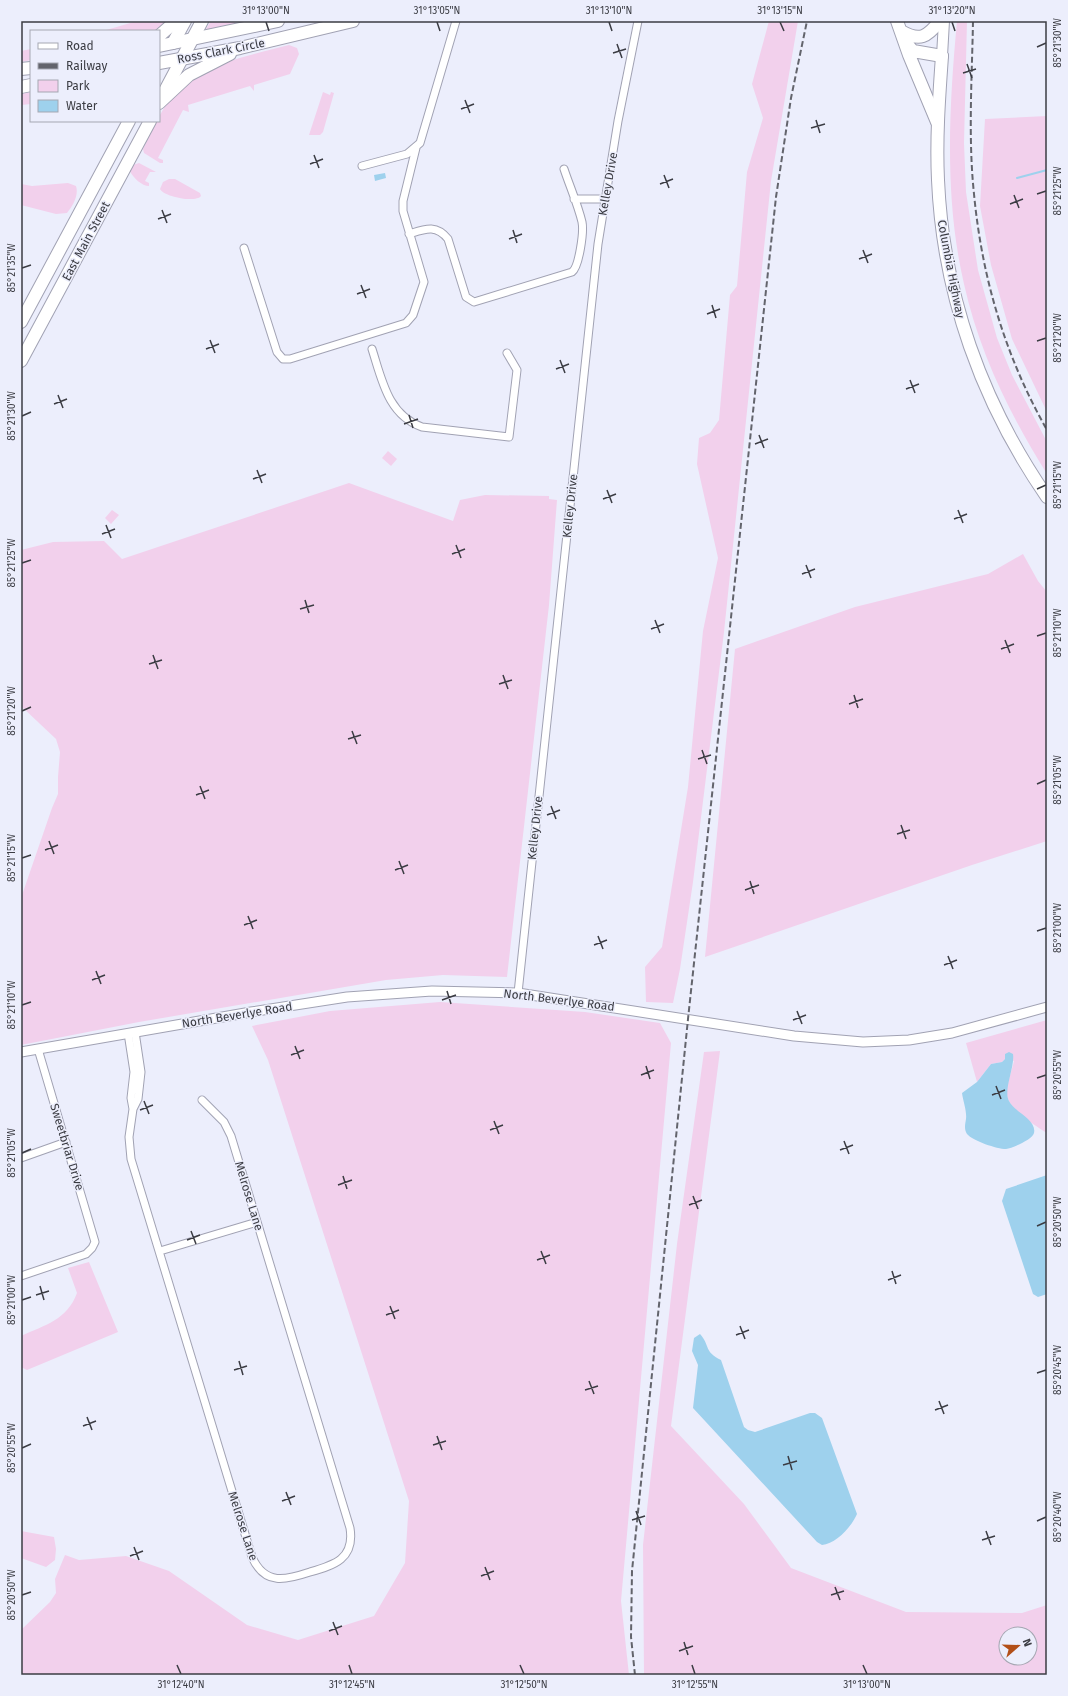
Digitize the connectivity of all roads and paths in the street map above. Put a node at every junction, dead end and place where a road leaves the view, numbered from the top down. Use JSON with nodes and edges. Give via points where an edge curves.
{"nodes":[{"id":1,"x":176,"y":21,"type":"edge"},
{"id":2,"x":185,"y":21,"type":"edge"},
{"id":3,"x":202,"y":21,"type":"edge"},
{"id":4,"x":242,"y":21,"type":"edge"},
{"id":5,"x":278,"y":21,"type":"edge"},
{"id":6,"x":353,"y":21,"type":"edge"},
{"id":7,"x":456,"y":21,"type":"edge"},
{"id":8,"x":638,"y":21,"type":"edge"},
{"id":9,"x":940,"y":21,"type":"edge"},
{"id":10,"x":944,"y":21,"type":"edge"},
{"id":11,"x":255,"y":26,"type":"junction"},
{"id":12,"x":901,"y":31,"type":"edge"},
{"id":13,"x":160,"y":35,"type":"edge"},
{"id":14,"x":192,"y":39,"type":"junction"},
{"id":15,"x":173,"y":43,"type":"junction"},
{"id":16,"x":160,"y":46,"type":"edge"},
{"id":17,"x":240,"y":48,"type":"junction"},
{"id":18,"x":942,"y":56,"type":"junction"},
{"id":19,"x":182,"y":59,"type":"junction"},
{"id":20,"x":160,"y":65,"type":"edge"},
{"id":21,"x":160,"y":100,"type":"edge"},
{"id":22,"x":160,"y":101,"type":"edge"},
{"id":23,"x":128,"y":122,"type":"edge"},
{"id":24,"x":149,"y":122,"type":"edge"},
{"id":25,"x":937,"y":122,"type":"junction"},
{"id":26,"x":416,"y":148,"type":"junction"},
{"id":27,"x":362,"y":166,"type":"dead end"},
{"id":28,"x":564,"y":170,"type":"dead end"},
{"id":29,"x":574,"y":199,"type":"junction"},
{"id":30,"x":605,"y":200,"type":"junction"},
{"id":31,"x":409,"y":234,"type":"junction"},
{"id":32,"x":244,"y":248,"type":"dead end"},
{"id":33,"x":21,"y":322,"type":"edge"},
{"id":34,"x":372,"y":349,"type":"dead end"},
{"id":35,"x":507,"y":353,"type":"dead end"},
{"id":36,"x":21,"y":361,"type":"edge"},
{"id":37,"x":1047,"y":497,"type":"edge"},
{"id":38,"x":518,"y":993,"type":"junction"},
{"id":39,"x":1047,"y":1007,"type":"edge"},
{"id":40,"x":131,"y":1033,"type":"junction"},
{"id":41,"x":38,"y":1049,"type":"junction"},
{"id":42,"x":21,"y":1052,"type":"edge"},
{"id":43,"x":202,"y":1100,"type":"dead end"},
{"id":44,"x":66,"y":1142,"type":"junction"},
{"id":45,"x":21,"y":1158,"type":"edge"},
{"id":46,"x":257,"y":1222,"type":"junction"},
{"id":47,"x":160,"y":1252,"type":"junction"},
{"id":48,"x":21,"y":1276,"type":"edge"}],
"edges":[{"from":1,"to":13,"type":"main road"},
{"from":2,"to":15,"type":"main road"},
{"from":3,"to":14,"type":"main road"},
{"from":4,"to":11,"type":"main road"},
{"from":5,"to":11,"type":"main road","name":"Ross Clark Circle"},
{"from":6,"to":17,"type":"main road","name":"Ross Clark Circle"},
{"from":7,"to":26,"type":"street","via":[[422,138]]},
{"from":8,"to":30,"type":"street","name":"Kelley Drive"},
{"from":9,"to":12,"type":"main road","via":[[929,34],[923,36],[910,37]]},
{"from":10,"to":18,"type":"main road","name":"Columbia Highway"},
{"from":11,"to":14,"type":"main road","name":"Ross Clark Circle"},
{"from":12,"to":18,"type":"main road","via":[[913,51]]},
{"from":12,"to":25,"type":"main road"},
{"from":14,"to":15,"type":"main road","name":"Ross Clark Circle"},
{"from":14,"to":19,"type":"main road"},
{"from":15,"to":16,"type":"main road","name":"Ross Clark Circle"},
{"from":15,"to":20,"type":"main road"},
{"from":17,"to":19,"type":"main road","name":"Ross Clark Circle"},
{"from":17,"to":22,"type":"main road","via":[[189,75]]},
{"from":18,"to":25,"type":"main road","name":"Columbia Highway"},
{"from":19,"to":20,"type":"main road","name":"Ross Clark Circle"},
{"from":19,"to":21,"type":"main road"},
{"from":23,"to":33,"type":"main road","name":"East Main Street"},
{"from":24,"to":36,"type":"main road","name":"East Main Street"},
{"from":25,"to":37,"type":"main road","name":"Columbia Highway","via":[[940,214],[948,267],[963,328],[977,368],[999,417],[1027,468]]},
{"from":26,"to":27,"type":"street","via":[[407,154]]},
{"from":26,"to":31,"type":"street","via":[[403,201]]},
{"from":28,"to":29,"type":"street"},
{"from":29,"to":30,"type":"street"},
{"from":29,"to":31,"type":"street","via":[[582,224],[575,270],[474,302],[466,297],[448,238],[439,230],[429,228]]},
{"from":30,"to":38,"type":"street","name":"Kelley Drive","via":[[593,284]]},
{"from":31,"to":32,"type":"street","via":[[424,282],[410,320],[401,325],[286,359],[277,352]]},
{"from":34,"to":35,"type":"street","via":[[387,395],[394,408],[411,423],[422,427],[509,437],[517,370]]},
{"from":38,"to":39,"type":"street","name":"North Beverlye Road","via":[[794,1036],[863,1042],[909,1040],[952,1033]]},
{"from":38,"to":40,"type":"street","name":"North Beverlye Road","via":[[432,990],[372,994]]},
{"from":40,"to":41,"type":"street","name":"North Beverlye Road"},
{"from":40,"to":47,"type":"street","name":"Melrose Lane","via":[[134,1072],[129,1151]]},
{"from":41,"to":42,"type":"street","name":"North Beverlye Road"},
{"from":41,"to":44,"type":"street","name":"Sweetbriar Drive"},
{"from":43,"to":46,"type":"street","name":"Melrose Lane","via":[[229,1131]]},
{"from":44,"to":45,"type":"street"},
{"from":44,"to":48,"type":"street","name":"Sweetbriar Drive","via":[[95,1238],[94,1246],[86,1254]]},
{"from":46,"to":47,"type":"street"},
{"from":46,"to":47,"type":"street","name":"Melrose Lane","via":[[351,1533],[349,1549],[339,1561],[330,1566],[281,1579],[268,1576],[260,1570],[252,1557]]}]}
